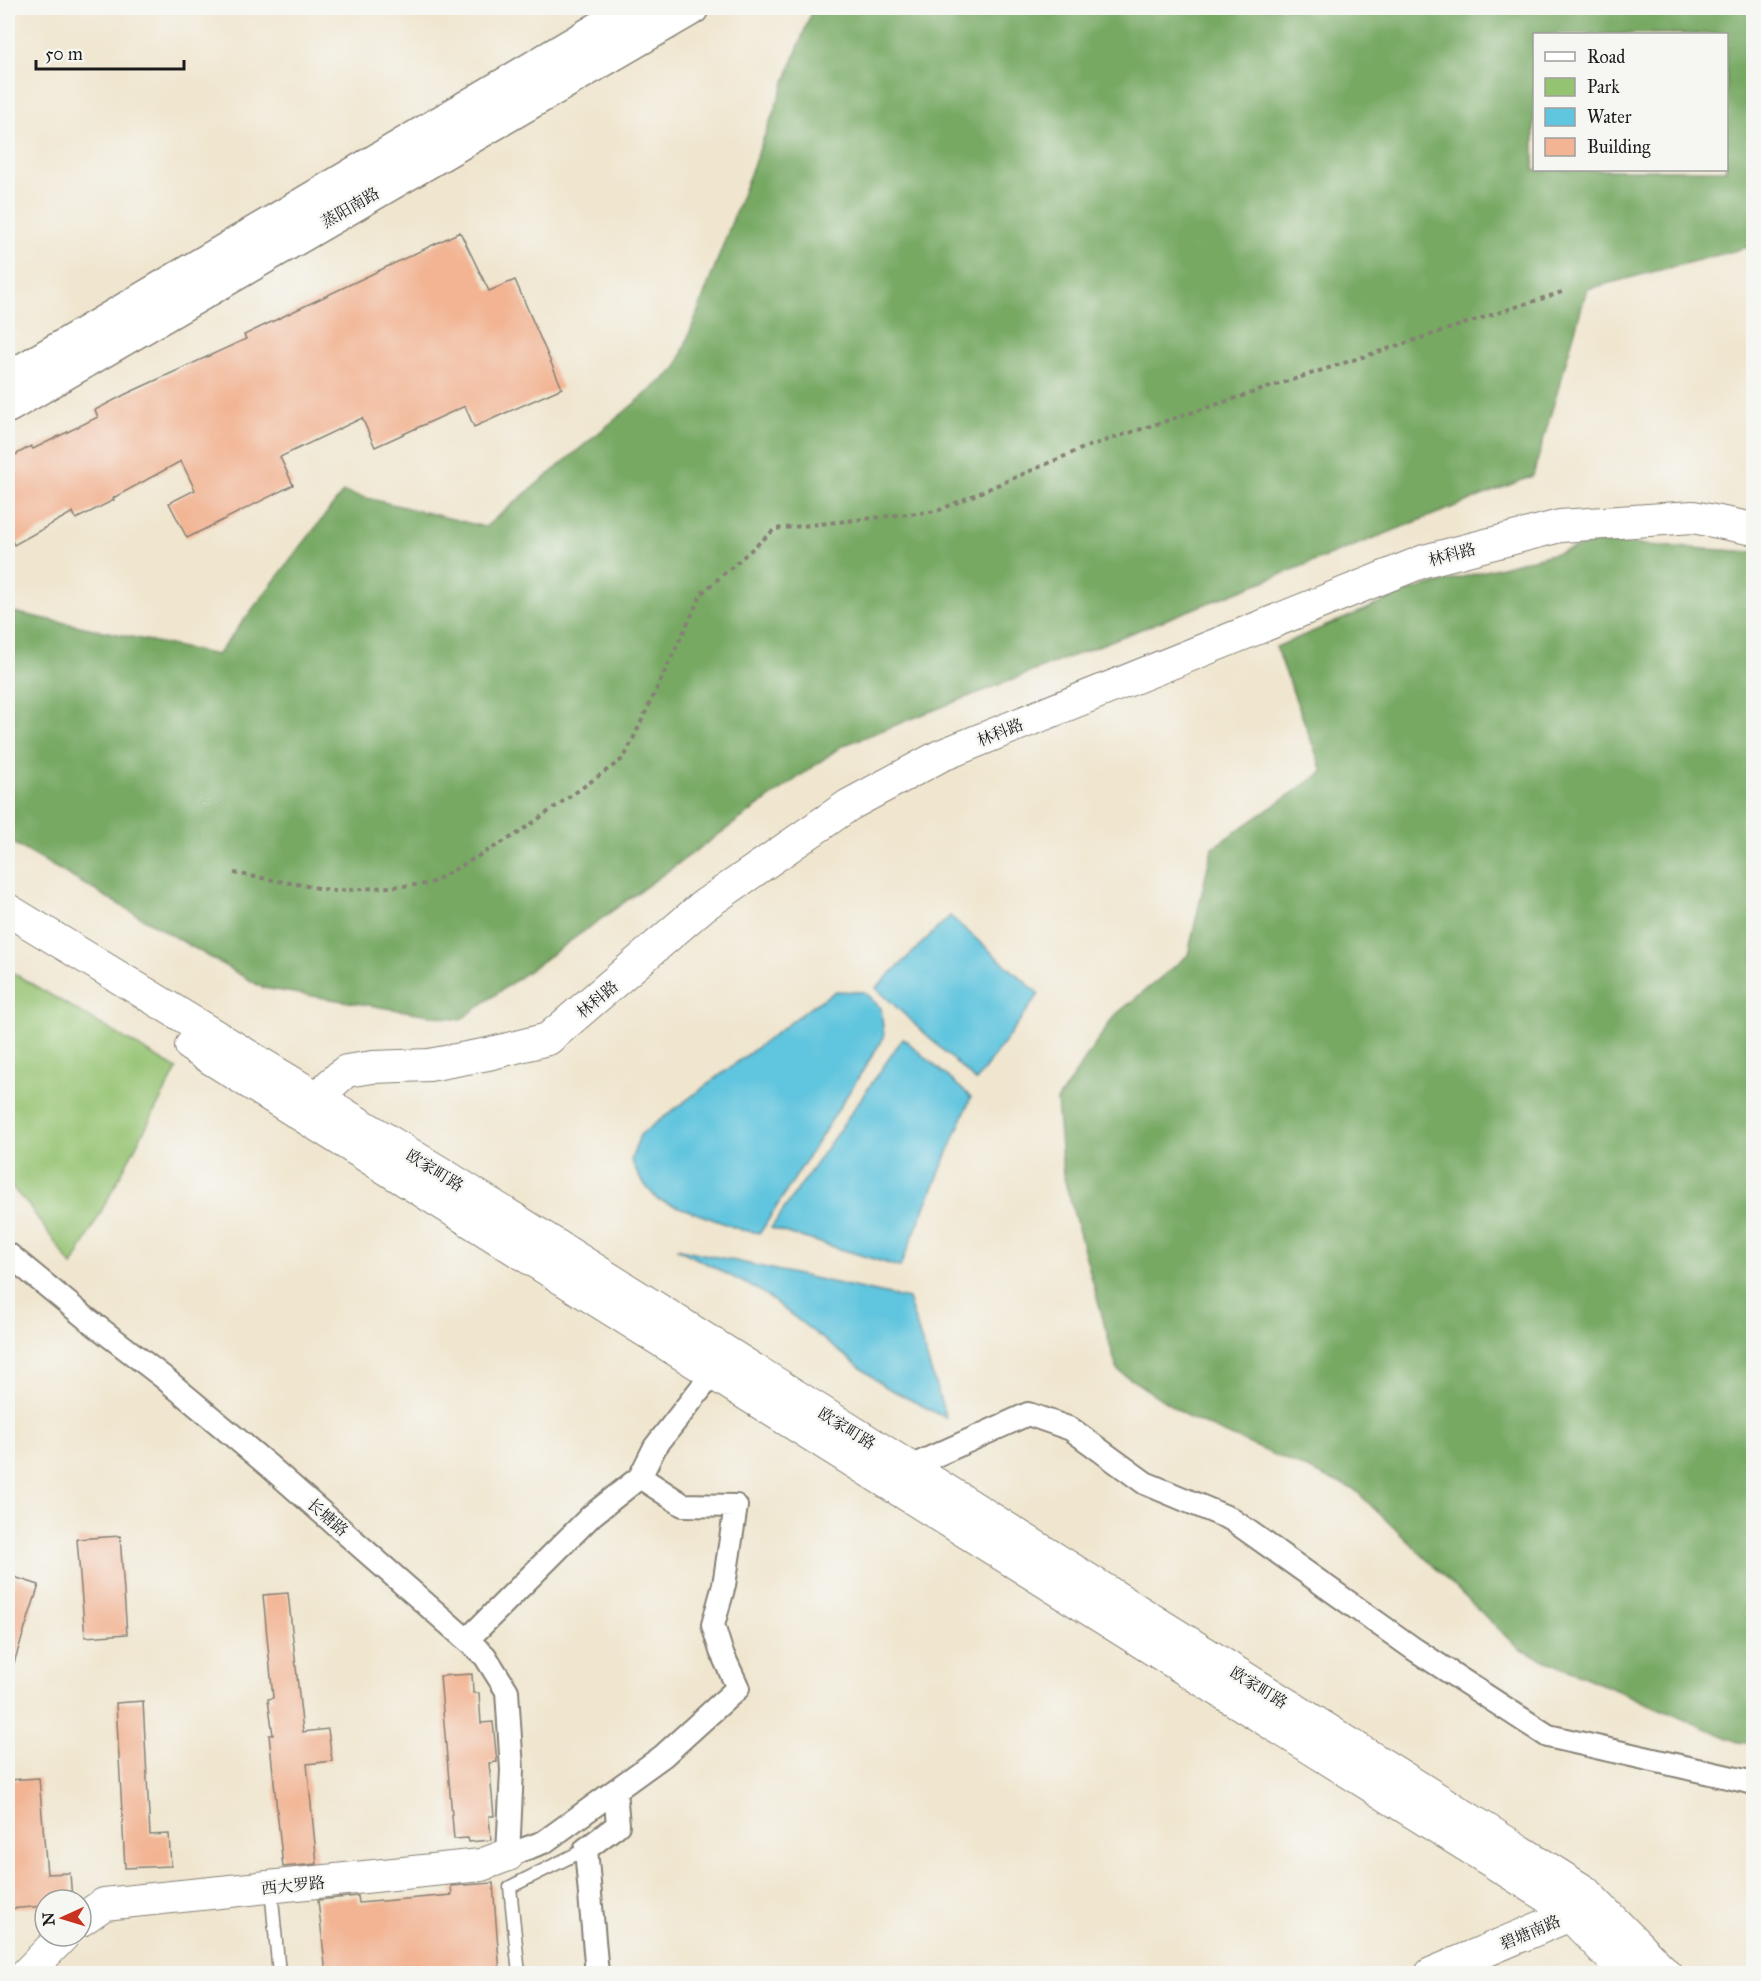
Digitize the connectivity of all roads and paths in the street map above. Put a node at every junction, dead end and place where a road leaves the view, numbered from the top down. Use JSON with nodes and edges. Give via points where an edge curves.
{"nodes":[{"id":1,"x":633,"y":8,"type":"edge"},
{"id":2,"x":692,"y":8,"type":"edge"},
{"id":3,"x":1565,"y":291,"type":"dead end"},
{"id":4,"x":8,"y":379,"type":"edge"},
{"id":5,"x":8,"y":406,"type":"edge"},
{"id":6,"x":1754,"y":529,"type":"edge"},
{"id":7,"x":234,"y":873,"type":"dead end"},
{"id":8,"x":8,"y":910,"type":"edge"},
{"id":9,"x":8,"y":930,"type":"edge"},
{"id":10,"x":320,"y":1098,"type":"junction"},
{"id":11,"x":8,"y":1254,"type":"edge"},
{"id":12,"x":713,"y":1373,"type":"junction"},
{"id":13,"x":910,"y":1467,"type":"junction"},
{"id":14,"x":640,"y":1477,"type":"junction"},
{"id":15,"x":467,"y":1640,"type":"junction"},
{"id":16,"x":1754,"y":1783,"type":"edge"},
{"id":17,"x":615,"y":1791,"type":"junction"},
{"id":18,"x":586,"y":1849,"type":"junction"},
{"id":19,"x":508,"y":1855,"type":"junction"},
{"id":20,"x":271,"y":1887,"type":"junction"},
{"id":21,"x":93,"y":1912,"type":"edge"},
{"id":22,"x":1589,"y":1915,"type":"junction"},
{"id":23,"x":51,"y":1948,"type":"edge"},
{"id":24,"x":26,"y":1974,"type":"edge"},
{"id":25,"x":279,"y":1974,"type":"edge"},
{"id":26,"x":519,"y":1974,"type":"edge"},
{"id":27,"x":597,"y":1974,"type":"edge"},
{"id":28,"x":1431,"y":1974,"type":"edge"},
{"id":29,"x":1477,"y":1974,"type":"edge"},
{"id":30,"x":1627,"y":1974,"type":"edge"},
{"id":31,"x":1666,"y":1974,"type":"edge"}],
"edges":[{"from":1,"to":4,"type":"main road","name":"蒸阳南路"},
{"from":2,"to":5,"type":"main road","name":"蒸阳南路"},
{"from":3,"to":7,"type":"path","via":[[1086,447],[937,511],[775,529],[702,593],[624,758],[517,834],[429,885],[335,891]]},
{"from":6,"to":10,"type":"main road","name":"林科路","via":[[1693,518],[1560,526],[1424,561],[940,756],[860,800],[703,906],[548,1039],[429,1065],[346,1071]]},
{"from":8,"to":10,"type":"main road","name":"欧家町路"},
{"from":9,"to":12,"type":"main road","name":"欧家町路"},
{"from":10,"to":13,"type":"main road","name":"欧家町路"},
{"from":11,"to":15,"type":"street","name":"长塘路","via":[[164,1377]]},
{"from":12,"to":14,"type":"street","via":[[655,1447]]},
{"from":12,"to":22,"type":"main road","name":"欧家町路","via":[[1558,1903]]},
{"from":13,"to":16,"type":"street","via":[[1028,1414],[1071,1429],[1144,1482],[1231,1519],[1414,1649],[1548,1736]]},
{"from":13,"to":22,"type":"main road","name":"欧家町路","via":[[1564,1879]]},
{"from":14,"to":15,"type":"street","via":[[592,1515]]},
{"from":14,"to":17,"type":"street","via":[[683,1505],[736,1506],[713,1624],[738,1688],[663,1756]]},
{"from":15,"to":19,"type":"street","name":"长塘路","via":[[485,1656],[507,1691],[512,1770]]},
{"from":17,"to":18,"type":"street","via":[[618,1825]]},
{"from":17,"to":19,"type":"street","via":[[544,1842]]},
{"from":18,"to":26,"type":"lane","via":[[510,1887]]},
{"from":18,"to":27,"type":"street"},
{"from":19,"to":20,"type":"main road","name":"西大罗路","via":[[481,1865]]},
{"from":20,"to":21,"type":"main road","name":"西大罗路","via":[[104,1904]]},
{"from":20,"to":25,"type":"lane"},
{"from":22,"to":28,"type":"main road","name":"碧塘南路"},
{"from":22,"to":29,"type":"main road","name":"碧塘南路"},
{"from":22,"to":30,"type":"main road","name":"欧家町路"},
{"from":22,"to":31,"type":"main road","name":"欧家町路"},
{"from":23,"to":24,"type":"main road"}]}
